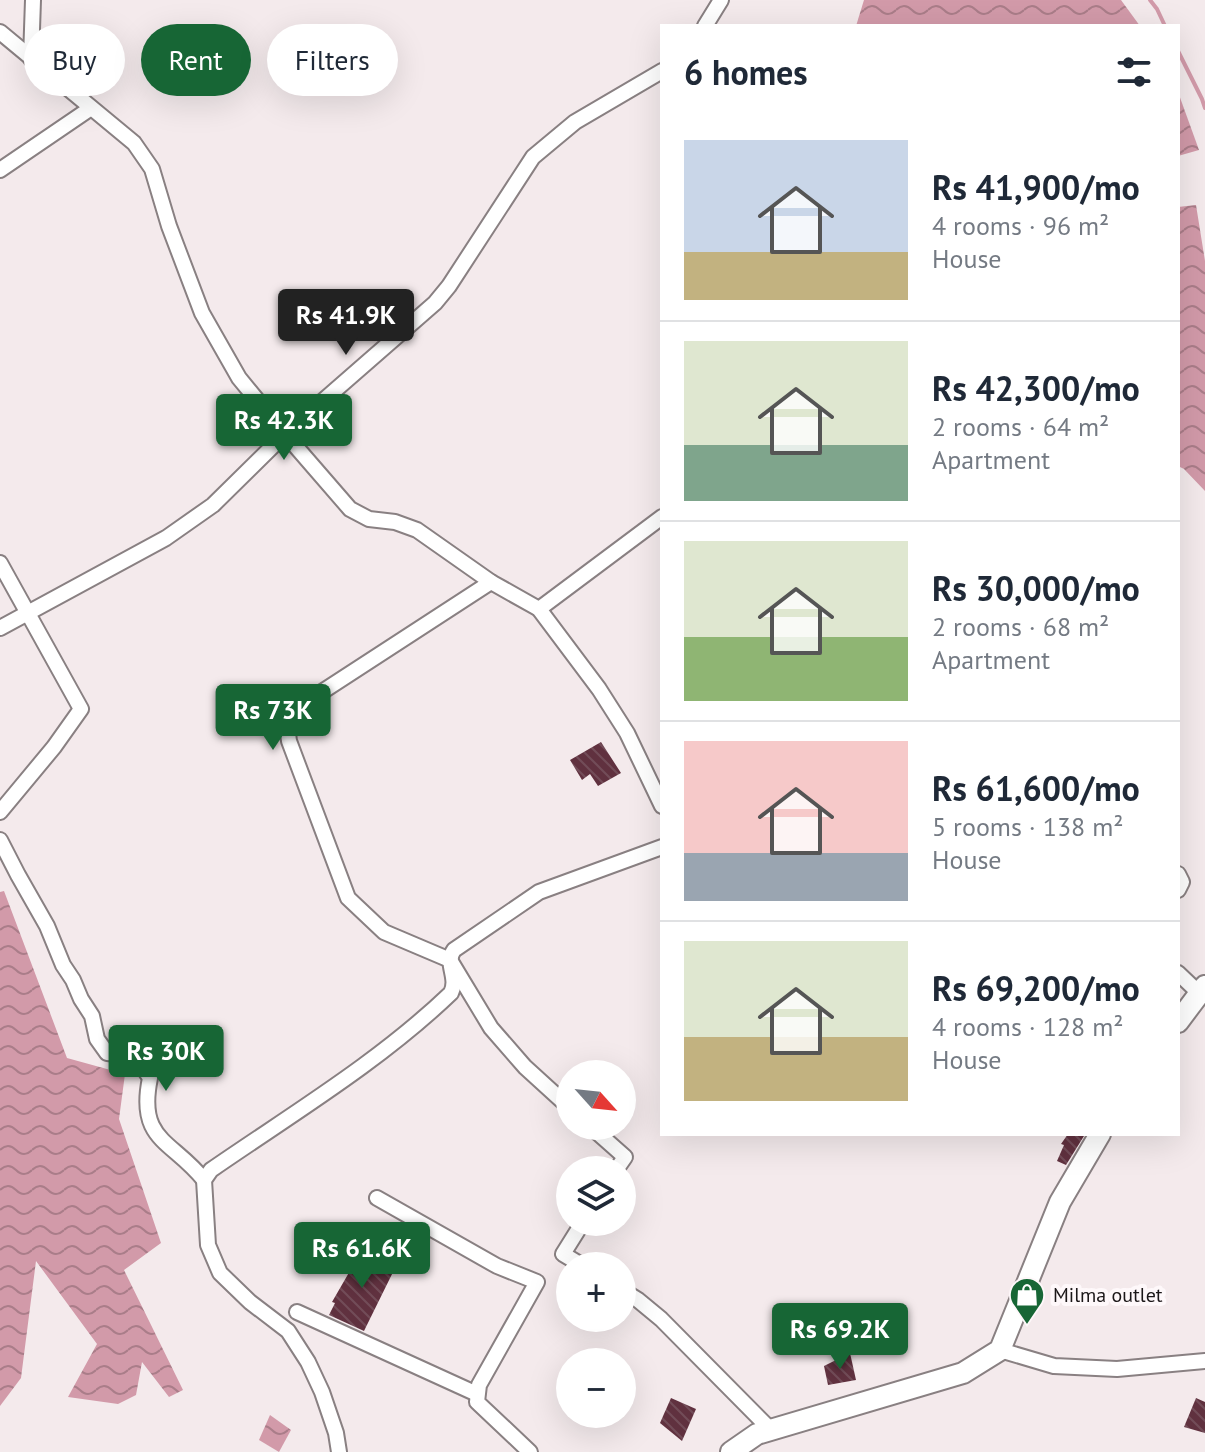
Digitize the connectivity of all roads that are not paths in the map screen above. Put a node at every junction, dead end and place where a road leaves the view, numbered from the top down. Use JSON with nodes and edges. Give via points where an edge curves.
{"nodes":[{"id":1,"x":33,"y":0,"type":"edge"},
{"id":2,"x":721,"y":0,"type":"edge"},
{"id":3,"x":32,"y":24,"type":"edge"},
{"id":4,"x":706,"y":24,"type":"edge"},
{"id":5,"x":0,"y":32,"type":"edge"},
{"id":6,"x":24,"y":53,"type":"edge"},
{"id":7,"x":660,"y":72,"type":"edge"},
{"id":8,"x":76,"y":96,"type":"edge"},
{"id":9,"x":91,"y":108,"type":"junction"},
{"id":10,"x":0,"y":170,"type":"edge"},
{"id":11,"x":285,"y":434,"type":"junction"},
{"id":12,"x":660,"y":518,"type":"edge"},
{"id":13,"x":0,"y":564,"type":"edge"},
{"id":14,"x":491,"y":582,"type":"junction"},
{"id":15,"x":539,"y":609,"type":"junction"},
{"id":16,"x":28,"y":614,"type":"junction"},
{"id":17,"x":0,"y":628,"type":"edge"},
{"id":18,"x":660,"y":802,"type":"edge"},
{"id":19,"x":0,"y":812,"type":"edge"},
{"id":20,"x":0,"y":840,"type":"edge"},
{"id":21,"x":660,"y":848,"type":"edge"},
{"id":22,"x":450,"y":960,"type":"junction"},
{"id":23,"x":1180,"y":974,"type":"edge"},
{"id":24,"x":1202,"y":989,"type":"edge"},
{"id":25,"x":1180,"y":1019,"type":"edge"},
{"id":26,"x":556,"y":1095,"type":"edge"},
{"id":27,"x":1099,"y":1136,"type":"edge"},
{"id":28,"x":606,"y":1140,"type":"edge"},
{"id":29,"x":624,"y":1156,"type":"edge"},
{"id":30,"x":204,"y":1180,"type":"junction"},
{"id":31,"x":377,"y":1198,"type":"dead end"},
{"id":32,"x":636,"y":1299,"type":"edge"},
{"id":33,"x":297,"y":1312,"type":"dead end"},
{"id":34,"x":1000,"y":1350,"type":"junction"},
{"id":35,"x":1205,"y":1361,"type":"edge"},
{"id":36,"x":477,"y":1394,"type":"junction"},
{"id":37,"x":771,"y":1430,"type":"junction"},
{"id":38,"x":339,"y":1452,"type":"edge"},
{"id":39,"x":530,"y":1452,"type":"edge"},
{"id":40,"x":731,"y":1452,"type":"edge"}],
"edges":[{"from":1,"to":3,"type":"street"},
{"from":2,"to":4,"type":"street"},
{"from":5,"to":6,"type":"street"},
{"from":7,"to":11,"type":"street","via":[[575,122],[533,157],[435,303]]},
{"from":8,"to":9,"type":"street"},
{"from":9,"to":10,"type":"street"},
{"from":9,"to":11,"type":"street","via":[[134,143],[152,169],[202,313],[239,378]]},
{"from":11,"to":14,"type":"street","via":[[350,509],[417,530]]},
{"from":11,"to":16,"type":"street","via":[[213,505],[166,538]]},
{"from":12,"to":15,"type":"street"},
{"from":13,"to":16,"type":"street"},
{"from":14,"to":15,"type":"street"},
{"from":14,"to":22,"type":"street","via":[[291,712],[287,725],[348,898],[384,932]]},
{"from":15,"to":18,"type":"street","via":[[627,733]]},
{"from":16,"to":17,"type":"street"},
{"from":16,"to":19,"type":"street","via":[[81,709]]},
{"from":20,"to":30,"type":"street","via":[[92,1016],[97,1039],[107,1053],[124,1054],[142,1064],[150,1078],[146,1098],[156,1133]]},
{"from":21,"to":22,"type":"street","via":[[539,892],[454,950]]},
{"from":22,"to":26,"type":"street","via":[[491,1028]]},
{"from":22,"to":30,"type":"street","via":[[454,988],[423,1020]]},
{"from":23,"to":24,"type":"street"},
{"from":24,"to":25,"type":"street"},
{"from":27,"to":34,"type":"street","via":[[1060,1202]]},
{"from":28,"to":29,"type":"street"},
{"from":30,"to":38,"type":"street","via":[[208,1245],[220,1273],[288,1331],[322,1392]]},
{"from":31,"to":36,"type":"street","via":[[497,1266],[537,1282]]},
{"from":32,"to":37,"type":"street"},
{"from":33,"to":36,"type":"street"},
{"from":34,"to":35,"type":"street","via":[[1054,1366],[1117,1369]]},
{"from":34,"to":37,"type":"street","via":[[963,1373]]},
{"from":36,"to":39,"type":"street","via":[[481,1407]]},
{"from":37,"to":40,"type":"street"}]}
